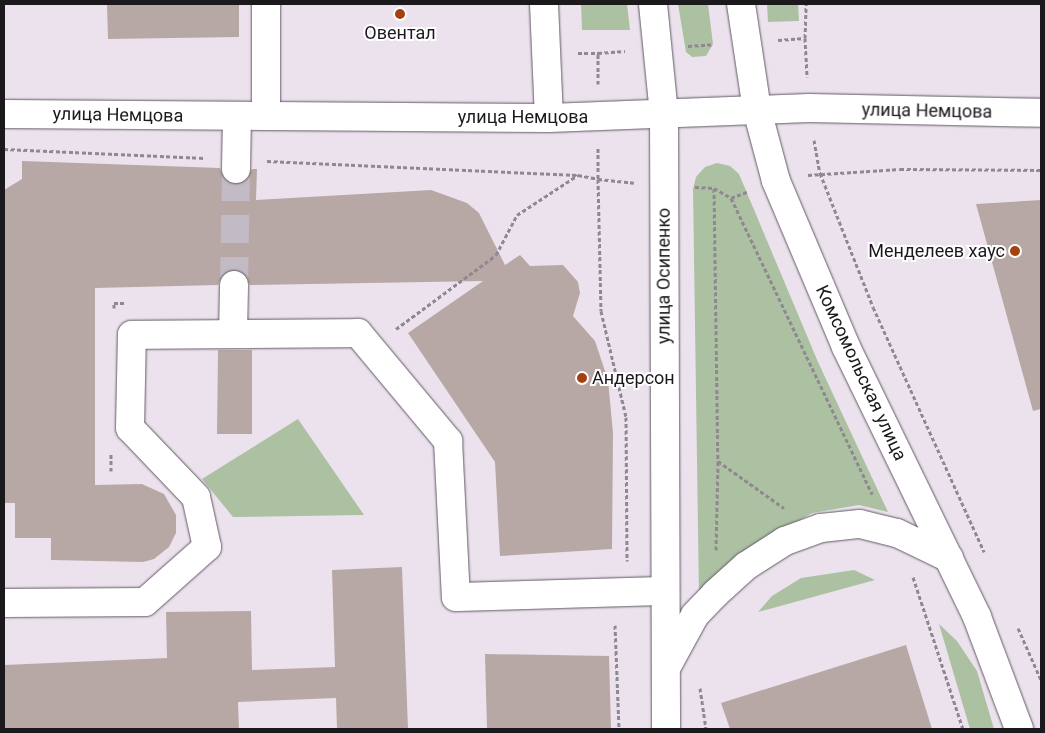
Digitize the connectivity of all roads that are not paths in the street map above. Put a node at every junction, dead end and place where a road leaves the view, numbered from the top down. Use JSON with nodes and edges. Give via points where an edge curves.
{"nodes":[{"id":1,"x":266,"y":4,"type":"edge"},
{"id":2,"x":544,"y":4,"type":"edge"},
{"id":3,"x":653,"y":4,"type":"edge"},
{"id":4,"x":742,"y":4,"type":"edge"},
{"id":5,"x":757,"y":110,"type":"junction"},
{"id":6,"x":1041,"y":112,"type":"edge"},
{"id":7,"x":4,"y":114,"type":"edge"},
{"id":8,"x":664,"y":114,"type":"junction"},
{"id":9,"x":237,"y":116,"type":"junction"},
{"id":10,"x":266,"y":116,"type":"junction"},
{"id":11,"x":549,"y":118,"type":"junction"},
{"id":12,"x":236,"y":164,"type":"tunnel mouth"},
{"id":13,"x":234,"y":285,"type":"tunnel mouth"},
{"id":14,"x":233,"y":334,"type":"junction"},
{"id":15,"x":949,"y":558,"type":"junction"},
{"id":16,"x":664,"y":591,"type":"junction"},
{"id":17,"x":4,"y":603,"type":"edge"},
{"id":18,"x":666,"y":669,"type":"junction"},
{"id":19,"x":666,"y":729,"type":"edge"},
{"id":20,"x":1019,"y":729,"type":"edge"}],
"edges":[{"from":1,"to":10,"type":"main road"},
{"from":2,"to":11,"type":"main road"},
{"from":3,"to":8,"type":"main road","name":"улица Осипенко"},
{"from":4,"to":5,"type":"main road","name":"Комсомольская улица"},
{"from":5,"to":6,"type":"main road","name":"улица Немцова"},
{"from":5,"to":8,"type":"main road","name":"улица Немцова"},
{"from":5,"to":15,"type":"main road","name":"Комсомольская улица","via":[[776,181],[796,231],[846,347]]},
{"from":7,"to":9,"type":"main road","name":"улица Немцова"},
{"from":8,"to":11,"type":"main road","name":"улица Немцова"},
{"from":8,"to":16,"type":"main road","name":"улица Осипенко"},
{"from":9,"to":10,"type":"main road","name":"улица Немцова"},
{"from":9,"to":12,"type":"main road"},
{"from":10,"to":11,"type":"main road","name":"улица Немцова"},
{"from":13,"to":14,"type":"main road"},
{"from":14,"to":16,"type":"main road","via":[[358,333],[448,441],[456,596]]},
{"from":14,"to":17,"type":"main road","via":[[132,335],[130,428],[196,497],[207,547],[145,602]]},
{"from":15,"to":18,"type":"main road","via":[[897,532],[860,524],[821,528],[785,541],[746,566],[715,594],[695,616]]},
{"from":15,"to":20,"type":"main road","name":"Комсомольская улица","via":[[1005,684]]},
{"from":16,"to":18,"type":"main road","name":"улица Осипенко"},
{"from":18,"to":19,"type":"main road","name":"улица Осипенко"}]}
